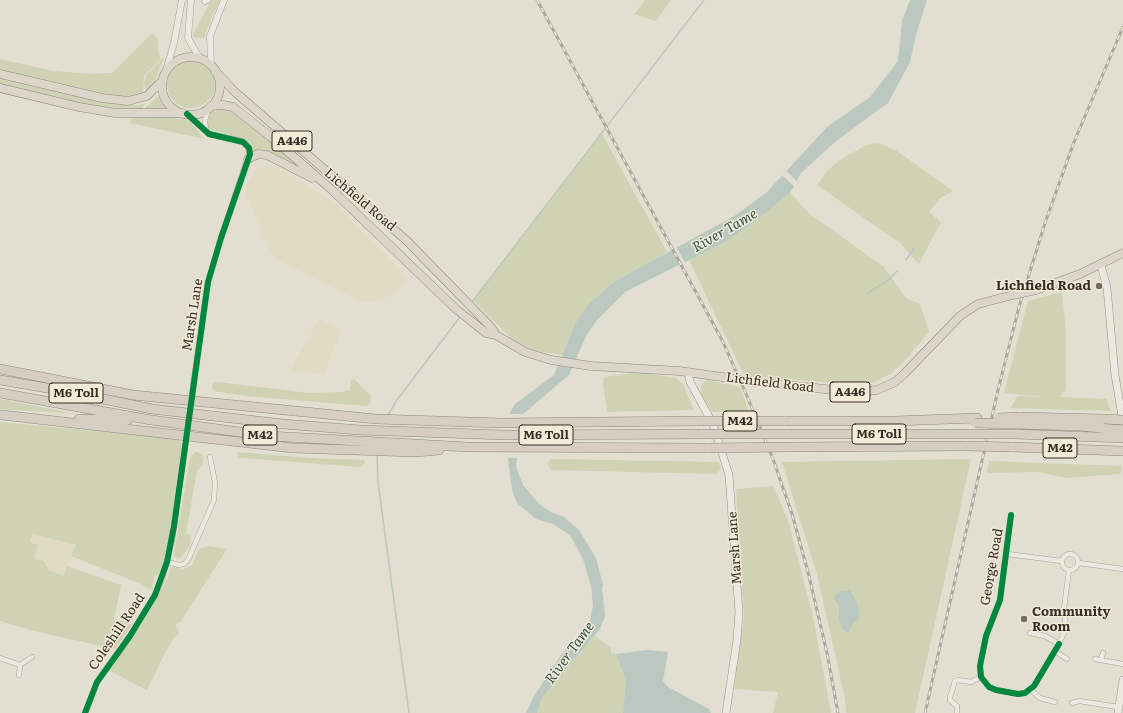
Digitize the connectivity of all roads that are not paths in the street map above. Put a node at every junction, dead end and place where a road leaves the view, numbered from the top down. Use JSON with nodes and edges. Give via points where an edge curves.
{"nodes":[{"id":1,"x":182,"y":0,"type":"edge"},
{"id":2,"x":191,"y":0,"type":"edge"},
{"id":3,"x":224,"y":0,"type":"edge"},
{"id":4,"x":200,"y":59,"type":"junction"},
{"id":5,"x":214,"y":68,"type":"junction"},
{"id":6,"x":166,"y":71,"type":"junction"},
{"id":7,"x":0,"y":74,"type":"edge"},
{"id":8,"x":163,"y":80,"type":"junction"},
{"id":9,"x":0,"y":88,"type":"edge"},
{"id":10,"x":210,"y":107,"type":"junction"},
{"id":11,"x":185,"y":114,"type":"junction"},
{"id":12,"x":206,"y":131,"type":"junction"},
{"id":13,"x":248,"y":159,"type":"junction"},
{"id":14,"x":332,"y":190,"type":"junction"},
{"id":15,"x":1123,"y":253,"type":"edge"},
{"id":16,"x":1101,"y":266,"type":"junction"},
{"id":17,"x":496,"y":335,"type":"junction"},
{"id":18,"x":0,"y":364,"type":"edge"},
{"id":19,"x":0,"y":370,"type":"edge"},
{"id":20,"x":692,"y":373,"type":"junction"},
{"id":21,"x":0,"y":380,"type":"edge"},
{"id":22,"x":0,"y":393,"type":"edge"},
{"id":23,"x":1120,"y":393,"type":"edge"},
{"id":24,"x":165,"y":398,"type":"junction"},
{"id":25,"x":1,"y":415,"type":"edge"},
{"id":26,"x":151,"y":420,"type":"junction"},
{"id":27,"x":1123,"y":421,"type":"edge"},
{"id":28,"x":1106,"y":428,"type":"junction"},
{"id":29,"x":1123,"y":430,"type":"edge"},
{"id":30,"x":1123,"y":438,"type":"edge"},
{"id":31,"x":369,"y":446,"type":"junction"},
{"id":32,"x":1117,"y":451,"type":"edge"},
{"id":33,"x":210,"y":456,"type":"dead end"},
{"id":34,"x":1012,"y":515,"type":"dead end"},
{"id":35,"x":1006,"y":554,"type":"junction"},
{"id":36,"x":1062,"y":561,"type":"junction"},
{"id":37,"x":168,"y":562,"type":"junction"},
{"id":38,"x":1079,"y":563,"type":"junction"},
{"id":39,"x":1123,"y":569,"type":"edge"},
{"id":40,"x":1069,"y":570,"type":"junction"},
{"id":41,"x":1030,"y":633,"type":"dead end"},
{"id":42,"x":1059,"y":644,"type":"junction"},
{"id":43,"x":1055,"y":651,"type":"junction"},
{"id":44,"x":1103,"y":653,"type":"dead end"},
{"id":45,"x":32,"y":657,"type":"dead end"},
{"id":46,"x":0,"y":658,"type":"edge"},
{"id":47,"x":1067,"y":659,"type":"dead end"},
{"id":48,"x":1095,"y":659,"type":"dead end"},
{"id":49,"x":1101,"y":660,"type":"junction"},
{"id":50,"x":1123,"y":664,"type":"edge"},
{"id":51,"x":20,"y":665,"type":"junction"},
{"id":52,"x":19,"y":675,"type":"dead end"},
{"id":53,"x":981,"y":677,"type":"junction"},
{"id":54,"x":1123,"y":680,"type":"edge"},
{"id":55,"x":1031,"y":690,"type":"junction"},
{"id":56,"x":1055,"y":702,"type":"dead end"},
{"id":57,"x":1072,"y":703,"type":"dead end"},
{"id":58,"x":1118,"y":710,"type":"edge"},
{"id":59,"x":85,"y":713,"type":"edge"},
{"id":60,"x":726,"y":713,"type":"edge"},
{"id":61,"x":957,"y":713,"type":"edge"}],
"edges":[{"from":1,"to":6,"type":"street"},
{"from":2,"to":4,"type":"street","via":[[188,38]]},
{"from":3,"to":5,"type":"street","via":[[210,36]]},
{"from":4,"to":5,"type":"highway"},
{"from":4,"to":6,"type":"highway","via":[[184,58]]},
{"from":5,"to":10,"type":"highway","via":[[219,88]]},
{"from":5,"to":17,"type":"highway","name":"Lichfield Road","number":"A446","via":[[234,92],[406,240]]},
{"from":6,"to":8,"type":"highway"},
{"from":7,"to":8,"type":"highway","via":[[102,98],[128,101],[147,96]]},
{"from":8,"to":11,"type":"highway","via":[[163,93],[166,99],[173,108]]},
{"from":9,"to":11,"type":"highway","via":[[115,114]]},
{"from":10,"to":11,"type":"highway","via":[[202,112]]},
{"from":10,"to":12,"type":"street","via":[[205,120]]},
{"from":10,"to":14,"type":"highway","name":"Lichfield Road","number":"A446","via":[[229,106],[243,114]]},
{"from":11,"to":12,"type":"street"},
{"from":12,"to":13,"type":"street","via":[[243,142],[249,148]]},
{"from":13,"to":14,"type":"highway","via":[[258,154],[267,154],[304,172]]},
{"from":13,"to":37,"type":"street","name":"Marsh Lane","bridge":true,"via":[[208,282]]},
{"from":14,"to":17,"type":"highway","name":"Lichfield Road","number":"A446","via":[[457,310],[486,333]]},
{"from":15,"to":16,"type":"highway","name":"Lichfield Road","number":"A446"},
{"from":16,"to":20,"type":"highway","name":"Lichfield Road","number":"A446","bridge":true,"via":[[1036,290],[978,304],[960,316],[895,382],[878,390],[848,392]]},
{"from":16,"to":23,"type":"main road","via":[[1107,288]]},
{"from":17,"to":20,"type":"highway","name":"Lichfield Road","number":"A446","via":[[525,352],[551,360],[591,366]]},
{"from":18,"to":24,"type":"highway"},
{"from":19,"to":24,"type":"highway","number":"M42","via":[[133,395]]},
{"from":20,"to":60,"type":"main road","name":"Marsh Lane","via":[[690,382],[713,424],[726,459],[730,481],[739,612]]},
{"from":21,"to":28,"type":"highway","number":"M6 Toll","bridge":true,"via":[[152,409],[282,424],[389,432],[506,435],[1015,434]]},
{"from":22,"to":26,"type":"highway","number":"M6 Toll"},
{"from":23,"to":27,"type":"main road"},
{"from":24,"to":28,"type":"highway","number":"M42","bridge":true,"via":[[394,420],[976,420]]},
{"from":25,"to":26,"type":"highway","number":"M42"},
{"from":25,"to":31,"type":"highway","number":"M42","via":[[293,448]]},
{"from":26,"to":31,"type":"highway","number":"M42"},
{"from":27,"to":28,"type":"highway","bridge":true},
{"from":28,"to":29,"type":"highway","number":"M42"},
{"from":28,"to":30,"type":"highway","number":"M6 Toll"},
{"from":31,"to":32,"type":"highway","number":"M42","bridge":true,"via":[[415,452],[468,447],[967,446]]},
{"from":33,"to":37,"type":"street","via":[[215,483],[214,500],[188,560],[179,565]]},
{"from":34,"to":35,"type":"street","name":"George Road"},
{"from":35,"to":36,"type":"street"},
{"from":35,"to":53,"type":"street","name":"George Road","via":[[1000,600],[982,651],[979,670]]},
{"from":36,"to":38,"type":"street","via":[[1063,557],[1070,554],[1076,556]]},
{"from":36,"to":40,"type":"street"},
{"from":37,"to":59,"type":"street","name":"Coleshill Road","via":[[155,595],[97,682]]},
{"from":38,"to":39,"type":"street"},
{"from":38,"to":40,"type":"street","via":[[1075,569]]},
{"from":40,"to":42,"type":"street","via":[[1064,608],[1066,628]]},
{"from":41,"to":42,"type":"street","via":[[1045,636]]},
{"from":42,"to":43,"type":"street"},
{"from":43,"to":47,"type":"street"},
{"from":43,"to":55,"type":"street"},
{"from":44,"to":49,"type":"street"},
{"from":45,"to":51,"type":"street"},
{"from":46,"to":51,"type":"street"},
{"from":48,"to":49,"type":"street"},
{"from":49,"to":50,"type":"street"},
{"from":51,"to":52,"type":"street"},
{"from":53,"to":55,"type":"street","via":[[989,687],[996,690],[1018,694]]},
{"from":53,"to":61,"type":"street","via":[[971,682],[958,680],[953,684],[950,700],[957,706]]},
{"from":54,"to":58,"type":"main road"},
{"from":55,"to":56,"type":"street","via":[[1040,698]]},
{"from":57,"to":58,"type":"street","via":[[1079,701]]}]}
